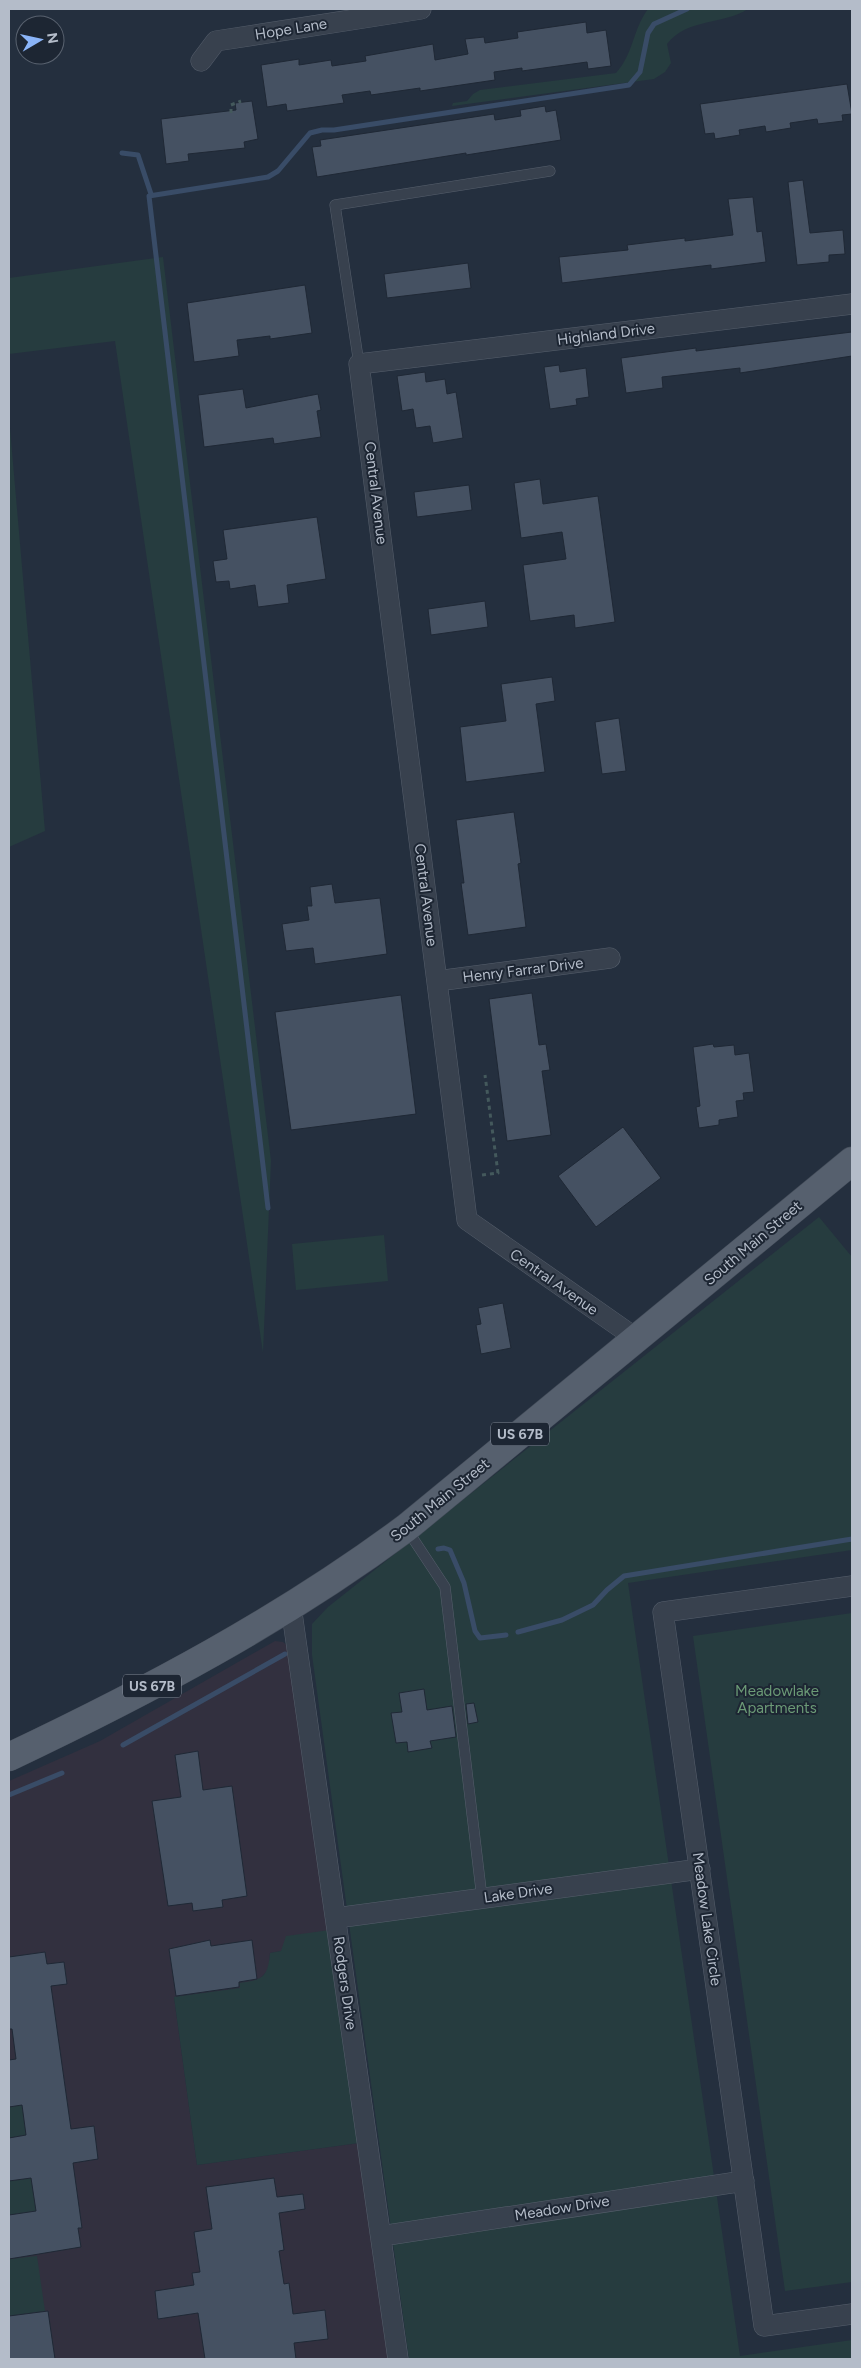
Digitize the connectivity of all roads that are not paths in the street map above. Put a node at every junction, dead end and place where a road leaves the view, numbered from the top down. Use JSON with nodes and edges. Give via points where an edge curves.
{"nodes":[{"id":1,"x":421,"y":9,"type":"edge"},
{"id":2,"x":200,"y":61,"type":"dead end"},
{"id":3,"x":550,"y":171,"type":"dead end"},
{"id":4,"x":852,"y":304,"type":"edge"},
{"id":5,"x":359,"y":364,"type":"junction"},
{"id":6,"x":610,"y":958,"type":"dead end"},
{"id":7,"x":437,"y":981,"type":"junction"},
{"id":8,"x":852,"y":1161,"type":"edge"},
{"id":9,"x":637,"y":1339,"type":"junction"},
{"id":10,"x":406,"y":1528,"type":"junction"},
{"id":11,"x":852,"y":1586,"type":"edge"},
{"id":12,"x":291,"y":1606,"type":"junction"},
{"id":13,"x":9,"y":1757,"type":"edge"},
{"id":14,"x":700,"y":1869,"type":"junction"},
{"id":15,"x":482,"y":1898,"type":"junction"},
{"id":16,"x":336,"y":1918,"type":"junction"},
{"id":17,"x":744,"y":2181,"type":"junction"},
{"id":18,"x":381,"y":2236,"type":"junction"},
{"id":19,"x":852,"y":2314,"type":"edge"},
{"id":20,"x":398,"y":2359,"type":"edge"}],
"edges":[{"from":1,"to":2,"type":"street","name":"Hope Lane","via":[[216,41]]},
{"from":3,"to":5,"type":"lane","via":[[335,205]]},
{"from":4,"to":5,"type":"street","name":"Highland Drive"},
{"from":5,"to":7,"type":"street","name":"Central Avenue"},
{"from":6,"to":7,"type":"street","name":"Henry Farrar Drive"},
{"from":7,"to":9,"type":"street","name":"Central Avenue","via":[[467,1220]]},
{"from":8,"to":9,"type":"main road","name":"South Main Street","number":"US 67B"},
{"from":9,"to":10,"type":"main road","name":"South Main Street","number":"US 67B"},
{"from":10,"to":12,"type":"main road","name":"South Main Street","number":"US 67B","via":[[355,1566]]},
{"from":10,"to":15,"type":"lane","via":[[445,1587]]},
{"from":11,"to":14,"type":"street","name":"Meadow Lake Circle","via":[[664,1612]]},
{"from":12,"to":13,"type":"main road","name":"South Main Street","number":"US 67B","via":[[191,1666]]},
{"from":12,"to":16,"type":"street","name":"Rodgers Drive"},
{"from":14,"to":15,"type":"street","name":"Lake Drive"},
{"from":14,"to":17,"type":"street","name":"Meadow Lake Circle"},
{"from":15,"to":16,"type":"street","name":"Lake Drive"},
{"from":16,"to":18,"type":"street","name":"Rodgers Drive"},
{"from":17,"to":18,"type":"street","name":"Meadow Drive"},
{"from":17,"to":19,"type":"street","name":"Meadow Lake Circle","via":[[764,2326]]},
{"from":18,"to":20,"type":"street","name":"Rodgers Drive"}]}
